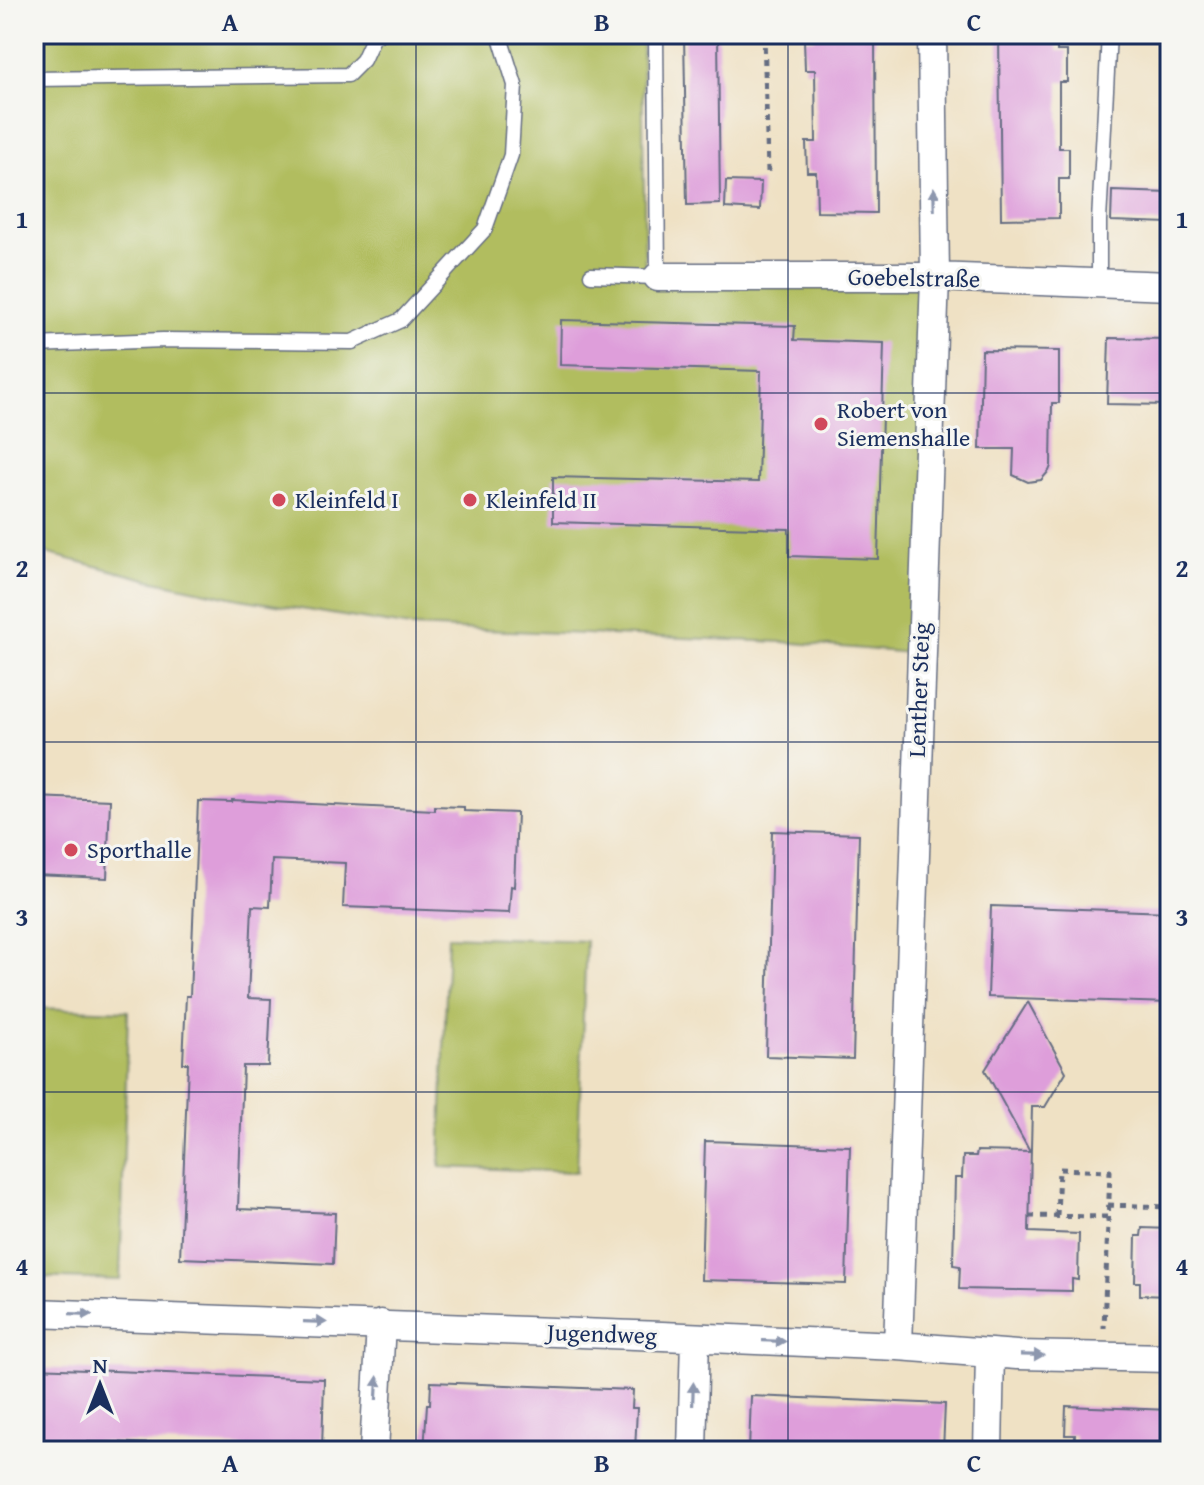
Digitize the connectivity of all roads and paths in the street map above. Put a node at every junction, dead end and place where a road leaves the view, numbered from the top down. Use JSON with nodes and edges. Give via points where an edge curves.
{"nodes":[{"id":1,"x":380,"y":34,"type":"edge"},
{"id":2,"x":499,"y":34,"type":"edge"},
{"id":3,"x":656,"y":34,"type":"edge"},
{"id":4,"x":764,"y":34,"type":"edge"},
{"id":5,"x":932,"y":34,"type":"edge"},
{"id":6,"x":1109,"y":34,"type":"edge"},
{"id":7,"x":34,"y":79,"type":"edge"},
{"id":8,"x":768,"y":172,"type":"dead end"},
{"id":9,"x":591,"y":275,"type":"dead end"},
{"id":10,"x":658,"y":277,"type":"junction"},
{"id":11,"x":935,"y":277,"type":"junction"},
{"id":12,"x":1099,"y":284,"type":"junction"},
{"id":13,"x":1170,"y":286,"type":"edge"},
{"id":14,"x":34,"y":345,"type":"edge"},
{"id":15,"x":1108,"y":1205,"type":"junction"},
{"id":16,"x":1170,"y":1207,"type":"edge"},
{"id":17,"x":1029,"y":1216,"type":"dead end"},
{"id":18,"x":1057,"y":1216,"type":"junction"},
{"id":19,"x":1108,"y":1217,"type":"junction"},
{"id":20,"x":34,"y":1313,"type":"edge"},
{"id":21,"x":381,"y":1324,"type":"junction"},
{"id":22,"x":695,"y":1338,"type":"junction"},
{"id":23,"x":898,"y":1346,"type":"junction"},
{"id":24,"x":990,"y":1353,"type":"junction"},
{"id":25,"x":1103,"y":1356,"type":"junction"},
{"id":26,"x":1170,"y":1358,"type":"edge"},
{"id":27,"x":374,"y":1451,"type":"edge"},
{"id":28,"x":692,"y":1451,"type":"edge"},
{"id":29,"x":988,"y":1451,"type":"edge"}],
"edges":[{"from":1,"to":7,"type":"lane","via":[[348,75]]},
{"from":2,"to":14,"type":"lane","via":[[515,85],[511,155],[485,229],[401,320],[352,342]]},
{"from":3,"to":10,"type":"lane"},
{"from":4,"to":8,"type":"path"},
{"from":11,"to":5,"type":"street","name":"Lenther Steig","one_way":true},
{"from":6,"to":12,"type":"lane"},
{"from":9,"to":10,"type":"lane"},
{"from":10,"to":11,"type":"street","name":"Goebelstraße"},
{"from":11,"to":12,"type":"street","name":"Goebelstraße"},
{"from":11,"to":23,"type":"street","name":"Lenther Steig"},
{"from":12,"to":13,"type":"street","name":"Goebelstraße"},
{"from":15,"to":16,"type":"path"},
{"from":15,"to":18,"type":"path","via":[[1110,1171],[1059,1169]]},
{"from":15,"to":19,"type":"path"},
{"from":17,"to":18,"type":"path"},
{"from":18,"to":19,"type":"path"},
{"from":19,"to":25,"type":"path"},
{"from":20,"to":21,"type":"street","name":"Jugendweg","one_way":true},
{"from":21,"to":22,"type":"street","name":"Jugendweg"},
{"from":27,"to":21,"type":"street","one_way":true},
{"from":22,"to":23,"type":"street","name":"Jugendweg","one_way":true},
{"from":28,"to":22,"type":"street","one_way":true},
{"from":23,"to":24,"type":"street","name":"Jugendweg"},
{"from":24,"to":25,"type":"street","name":"Jugendweg","one_way":true},
{"from":24,"to":29,"type":"street"},
{"from":25,"to":26,"type":"street","name":"Jugendweg"}]}
